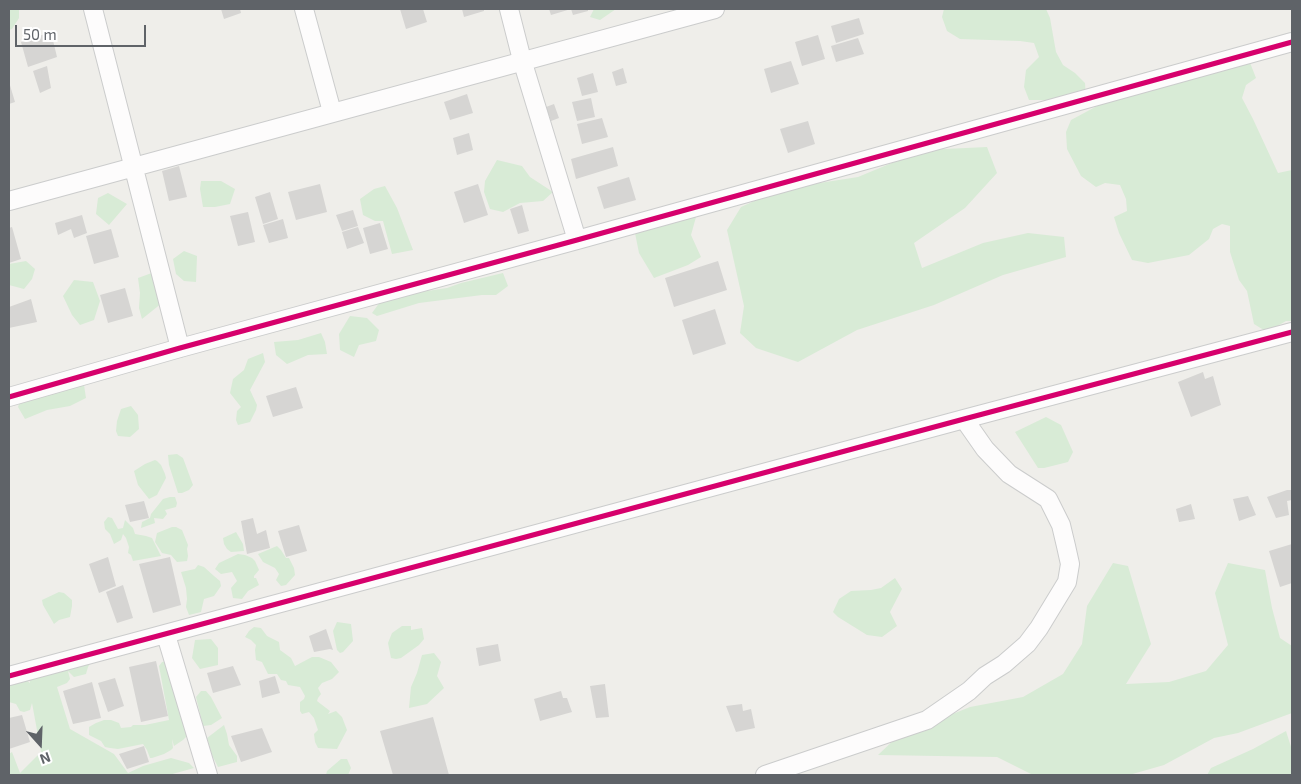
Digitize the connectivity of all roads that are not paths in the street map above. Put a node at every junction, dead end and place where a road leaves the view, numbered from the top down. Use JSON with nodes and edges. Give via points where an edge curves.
{"nodes":[{"id":1,"x":93,"y":9,"type":"edge"},
{"id":2,"x":304,"y":9,"type":"edge"},
{"id":3,"x":509,"y":9,"type":"edge"},
{"id":4,"x":715,"y":9,"type":"edge"},
{"id":5,"x":1292,"y":42,"type":"edge"},
{"id":6,"x":522,"y":60,"type":"junction"},
{"id":7,"x":332,"y":112,"type":"junction"},
{"id":8,"x":133,"y":167,"type":"junction"},
{"id":9,"x":9,"y":201,"type":"edge"},
{"id":10,"x":577,"y":240,"type":"junction"},
{"id":11,"x":1292,"y":332,"type":"edge"},
{"id":12,"x":180,"y":348,"type":"junction"},
{"id":13,"x":9,"y":397,"type":"edge"},
{"id":14,"x":964,"y":419,"type":"junction"},
{"id":15,"x":166,"y":635,"type":"junction"},
{"id":16,"x":9,"y":676,"type":"edge"},
{"id":17,"x":208,"y":775,"type":"edge"},
{"id":18,"x":765,"y":775,"type":"edge"}],
"edges":[{"from":1,"to":8,"type":"street"},
{"from":2,"to":7,"type":"street"},
{"from":3,"to":6,"type":"street"},
{"from":4,"to":6,"type":"street"},
{"from":5,"to":10,"type":"street"},
{"from":6,"to":7,"type":"street"},
{"from":6,"to":10,"type":"street"},
{"from":7,"to":8,"type":"street"},
{"from":8,"to":9,"type":"street"},
{"from":8,"to":12,"type":"street"},
{"from":10,"to":12,"type":"street"},
{"from":11,"to":14,"type":"street"},
{"from":12,"to":13,"type":"street"},
{"from":14,"to":15,"type":"street"},
{"from":14,"to":18,"type":"street","via":[[985,449],[1009,474],[1048,499],[1061,525],[1066,546],[1070,564],[1067,582],[1027,644],[927,720]]},
{"from":15,"to":16,"type":"street"},
{"from":15,"to":17,"type":"street"}]}
